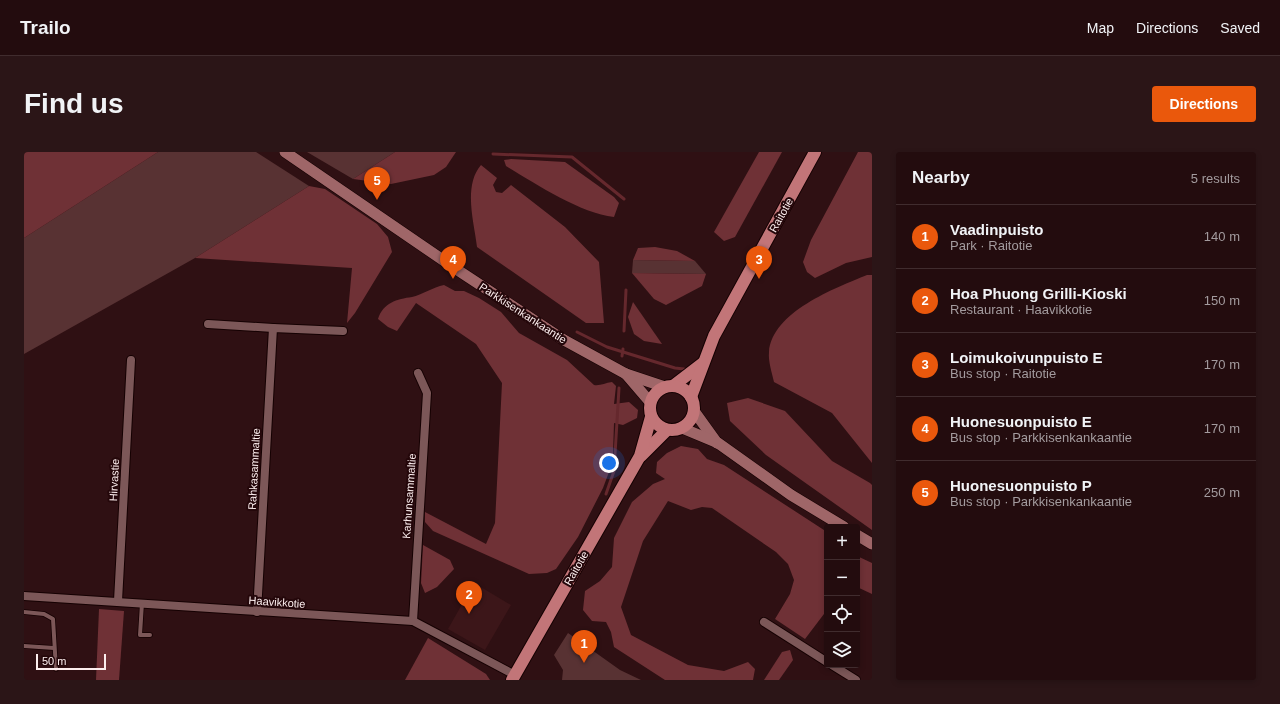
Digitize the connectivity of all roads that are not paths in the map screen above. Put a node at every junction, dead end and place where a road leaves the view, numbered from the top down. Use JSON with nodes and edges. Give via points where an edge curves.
{"nodes":[{"id":1,"x":286,"y":152,"type":"edge"},
{"id":2,"x":815,"y":152,"type":"edge"},
{"id":3,"x":208,"y":324,"type":"dead end"},
{"id":4,"x":274,"y":328,"type":"junction"},
{"id":5,"x":343,"y":332,"type":"dead end"},
{"id":6,"x":131,"y":360,"type":"dead end"},
{"id":7,"x":702,"y":364,"type":"junction"},
{"id":8,"x":418,"y":373,"type":"dead end"},
{"id":9,"x":626,"y":374,"type":"junction"},
{"id":10,"x":669,"y":387,"type":"junction"},
{"id":11,"x":691,"y":397,"type":"junction"},
{"id":12,"x":650,"y":402,"type":"junction"},
{"id":13,"x":694,"y":411,"type":"junction"},
{"id":14,"x":651,"y":417,"type":"junction"},
{"id":15,"x":682,"y":428,"type":"junction"},
{"id":16,"x":667,"y":430,"type":"junction"},
{"id":17,"x":718,"y":444,"type":"junction"},
{"id":18,"x":640,"y":456,"type":"junction"},
{"id":19,"x":839,"y":524,"type":"edge"},
{"id":20,"x":860,"y":537,"type":"edge"},
{"id":21,"x":872,"y":544,"type":"edge"},
{"id":22,"x":24,"y":596,"type":"edge"},
{"id":23,"x":118,"y":601,"type":"junction"},
{"id":24,"x":142,"y":603,"type":"junction"},
{"id":25,"x":24,"y":612,"type":"edge"},
{"id":26,"x":257,"y":612,"type":"junction"},
{"id":27,"x":413,"y":621,"type":"junction"},
{"id":28,"x":764,"y":622,"type":"dead end"},
{"id":29,"x":150,"y":635,"type":"dead end"},
{"id":30,"x":24,"y":646,"type":"edge"},
{"id":31,"x":54,"y":648,"type":"junction"},
{"id":32,"x":824,"y":660,"type":"edge"},
{"id":33,"x":837,"y":668,"type":"edge"},
{"id":34,"x":56,"y":669,"type":"dead end"},
{"id":35,"x":514,"y":677,"type":"edge"},
{"id":36,"x":856,"y":680,"type":"edge"}],
"edges":[{"from":1,"to":9,"type":"street","name":"Parkkisenkankaantie","via":[[564,340]]},
{"from":2,"to":7,"type":"main road","name":"Raitotie","via":[[714,336]]},
{"from":3,"to":4,"type":"street"},
{"from":4,"to":5,"type":"street"},
{"from":4,"to":26,"type":"street","name":"Rahkasammaltie"},
{"from":6,"to":23,"type":"street","name":"Hirvastie"},
{"from":7,"to":10,"type":"main road"},
{"from":7,"to":11,"type":"main road","name":"Raitotie"},
{"from":8,"to":27,"type":"street","name":"Karhunsammaltie","via":[[427,393]]},
{"from":9,"to":10,"type":"street","name":"Parkkisenkankaantie"},
{"from":9,"to":12,"type":"street","name":"Parkkisenkankaantie"},
{"from":10,"to":11,"type":"main road","via":[[686,391]]},
{"from":10,"to":12,"type":"main road","via":[[658,390]]},
{"from":11,"to":13,"type":"main road"},
{"from":12,"to":14,"type":"main road"},
{"from":13,"to":15,"type":"main road"},
{"from":13,"to":17,"type":"street"},
{"from":14,"to":16,"type":"main road","via":[[655,423]]},
{"from":14,"to":18,"type":"main road","name":"Raitotie"},
{"from":15,"to":16,"type":"main road"},
{"from":15,"to":17,"type":"street"},
{"from":16,"to":18,"type":"main road","name":"Raitotie"},
{"from":17,"to":19,"type":"street"},
{"from":18,"to":35,"type":"main road","name":"Raitotie"},
{"from":20,"to":21,"type":"street"},
{"from":22,"to":23,"type":"street","name":"Haavikkotie"},
{"from":23,"to":24,"type":"street","name":"Haavikkotie"},
{"from":24,"to":26,"type":"street","name":"Haavikkotie"},
{"from":24,"to":29,"type":"lane","via":[[140,635]]},
{"from":25,"to":31,"type":"lane","via":[[44,614],[53,619]]},
{"from":26,"to":27,"type":"street","name":"Haavikkotie"},
{"from":27,"to":35,"type":"street","name":"Haavikkotie"},
{"from":28,"to":32,"type":"street"},
{"from":30,"to":31,"type":"lane"},
{"from":31,"to":34,"type":"lane"},
{"from":33,"to":36,"type":"street"}]}
